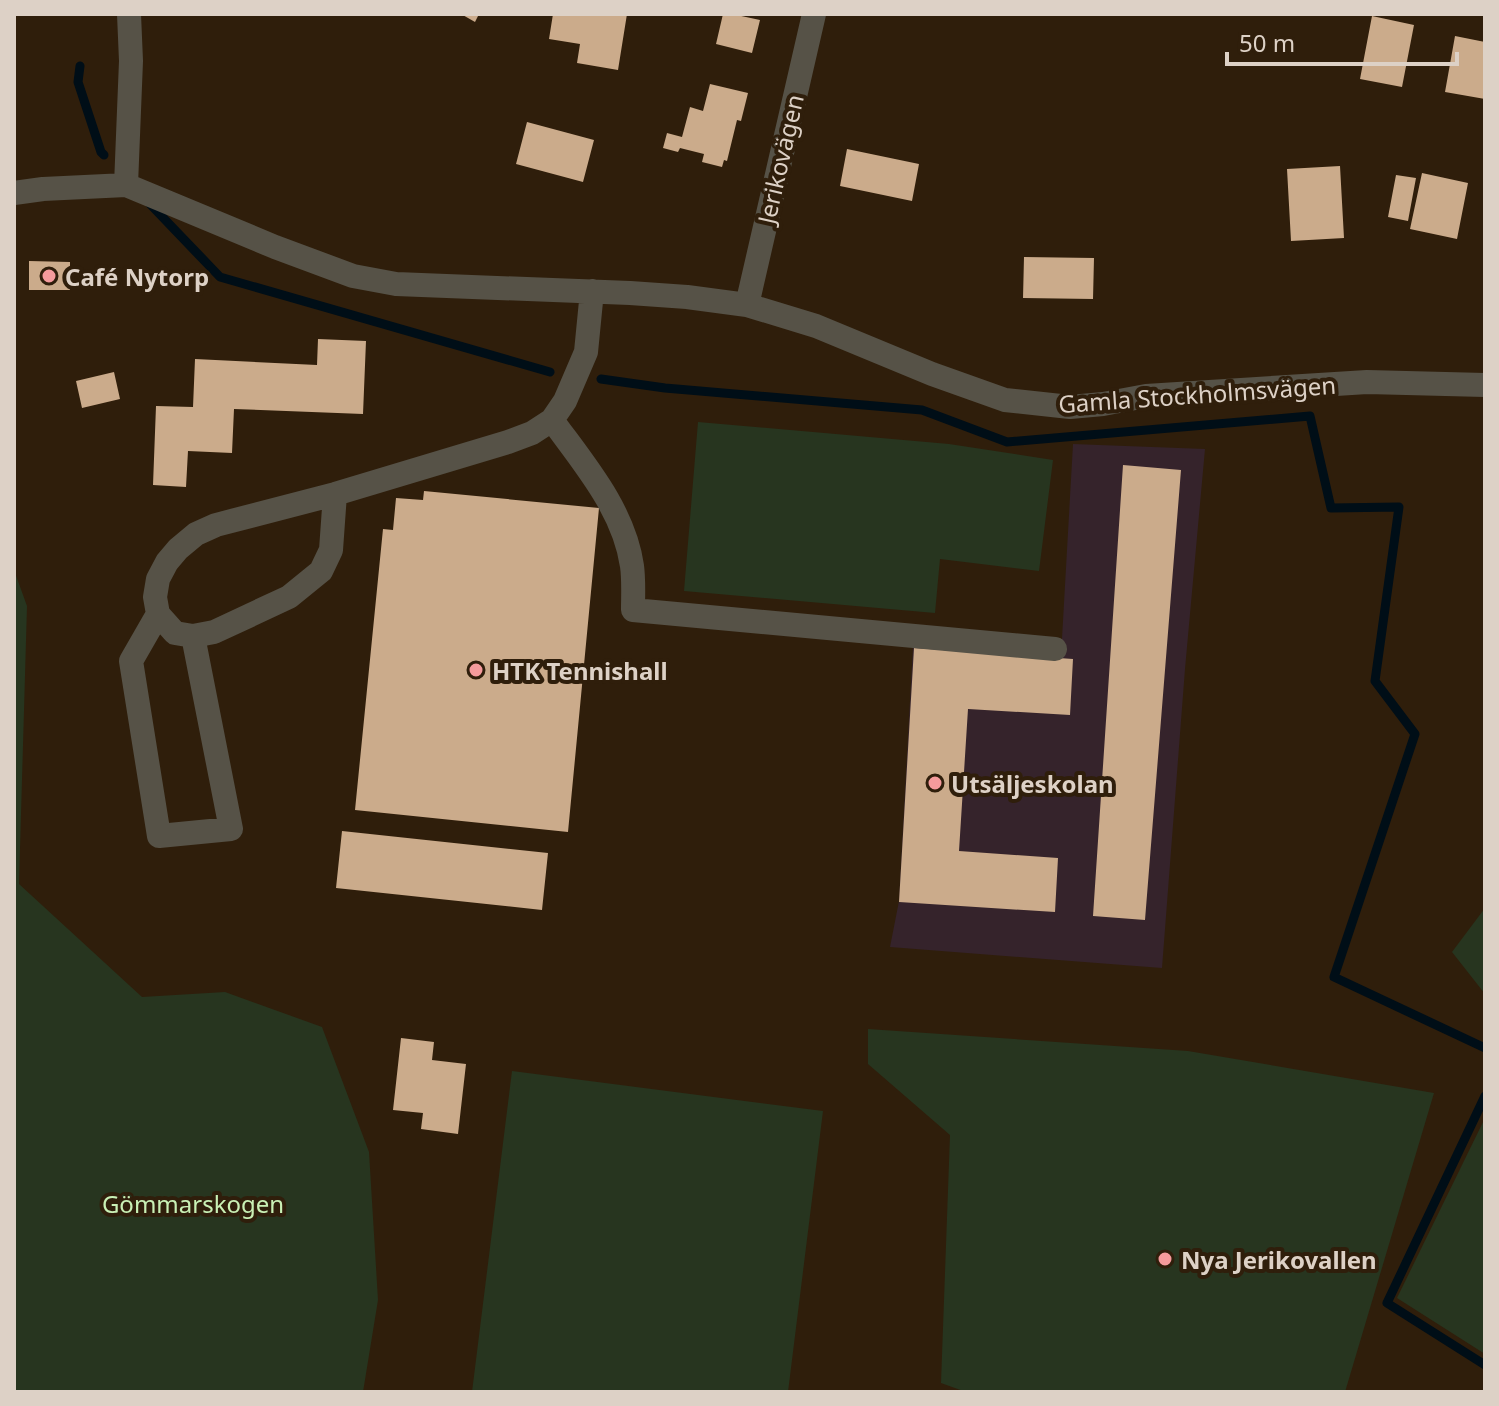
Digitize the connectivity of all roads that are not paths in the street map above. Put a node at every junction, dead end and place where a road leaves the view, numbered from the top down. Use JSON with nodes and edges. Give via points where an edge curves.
{"nodes":[{"id":1,"x":129,"y":14,"type":"edge"},
{"id":2,"x":814,"y":14,"type":"edge"},
{"id":3,"x":126,"y":185,"type":"junction"},
{"id":4,"x":14,"y":193,"type":"edge"},
{"id":5,"x":592,"y":291,"type":"junction"},
{"id":6,"x":747,"y":305,"type":"junction"},
{"id":7,"x":1485,"y":385,"type":"edge"},
{"id":8,"x":552,"y":420,"type":"junction"},
{"id":9,"x":335,"y":494,"type":"junction"},
{"id":10,"x":158,"y":614,"type":"junction"},
{"id":11,"x":193,"y":636,"type":"junction"},
{"id":12,"x":1055,"y":649,"type":"dead end"}],
"edges":[{"from":1,"to":3,"type":"street"},
{"from":2,"to":6,"type":"street","name":"Jerikovägen"},
{"from":3,"to":4,"type":"street","name":"Gamla Stockholmsvägen"},
{"from":3,"to":5,"type":"street","name":"Gamla Stockholmsvägen","via":[[353,276],[396,284]]},
{"from":5,"to":6,"type":"street","name":"Gamla Stockholmsvägen"},
{"from":5,"to":8,"type":"street","via":[[586,352]]},
{"from":6,"to":7,"type":"street","name":"Gamla Stockholmsvägen","via":[[816,326],[1005,400],[1070,407],[1146,396],[1367,382]]},
{"from":8,"to":9,"type":"street","via":[[508,442]]},
{"from":8,"to":12,"type":"street","via":[[617,515],[633,567],[633,610]]},
{"from":9,"to":10,"type":"street","via":[[196,534],[167,562],[158,579]]},
{"from":9,"to":11,"type":"street","via":[[331,550],[321,571],[289,597],[214,632]]},
{"from":10,"to":11,"type":"street","via":[[175,633]]},
{"from":10,"to":11,"type":"street","via":[[131,661],[159,836],[231,829]]}]}
